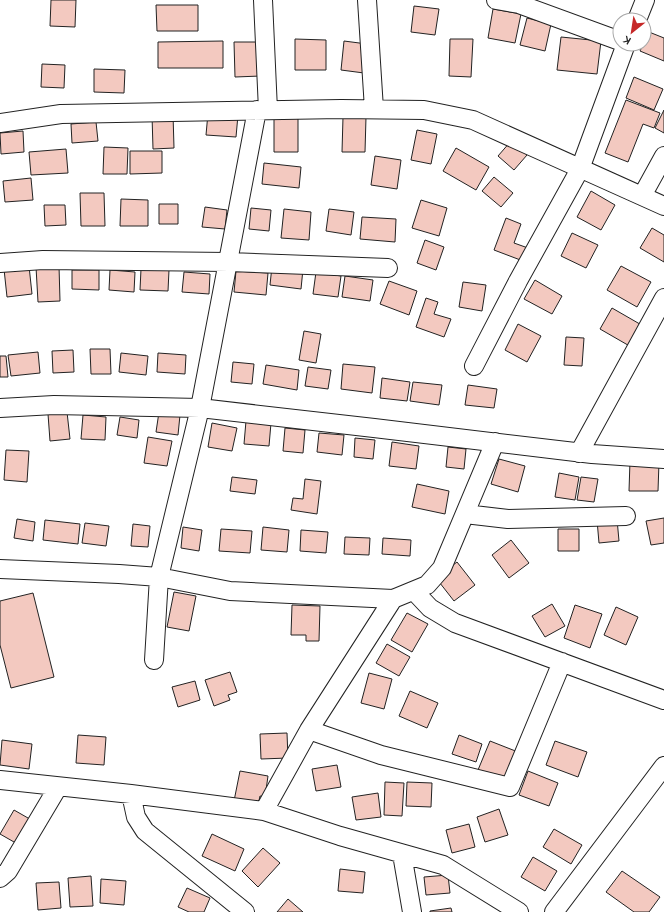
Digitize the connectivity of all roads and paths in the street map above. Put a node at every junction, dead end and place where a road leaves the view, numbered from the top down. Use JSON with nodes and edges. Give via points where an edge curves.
{"nodes":[{"id":1,"x":264,"y":0,"type":"edge"},
{"id":2,"x":367,"y":0,"type":"edge"},
{"id":3,"x":496,"y":0,"type":"edge"},
{"id":4,"x":645,"y":0,"type":"edge"},
{"id":5,"x":640,"y":12,"type":"edge"},
{"id":6,"x":612,"y":38,"type":"edge"},
{"id":7,"x":623,"y":52,"type":"edge"},
{"id":8,"x":374,"y":109,"type":"junction"},
{"id":9,"x":263,"y":110,"type":"junction"},
{"id":10,"x":0,"y":123,"type":"edge"},
{"id":11,"x":664,"y":156,"type":"edge"},
{"id":12,"x":580,"y":169,"type":"junction"},
{"id":13,"x":642,"y":196,"type":"junction"},
{"id":14,"x":664,"y":206,"type":"edge"},
{"id":15,"x":229,"y":262,"type":"junction"},
{"id":16,"x":0,"y":263,"type":"edge"},
{"id":17,"x":388,"y":268,"type":"dead end"},
{"id":18,"x":664,"y":298,"type":"edge"},
{"id":19,"x":474,"y":366,"type":"dead end"},
{"id":20,"x":0,"y":408,"type":"edge"},
{"id":21,"x":200,"y":408,"type":"junction"},
{"id":22,"x":495,"y":442,"type":"junction"},
{"id":23,"x":579,"y":453,"type":"junction"},
{"id":24,"x":664,"y":459,"type":"edge"},
{"id":25,"x":465,"y":514,"type":"junction"},
{"id":26,"x":626,"y":516,"type":"dead end"},
{"id":27,"x":0,"y":569,"type":"edge"},
{"id":28,"x":158,"y":577,"type":"junction"},
{"id":29,"x":414,"y":591,"type":"junction"},
{"id":30,"x":393,"y":600,"type":"junction"},
{"id":31,"x":154,"y":660,"type":"dead end"},
{"id":32,"x":562,"y":662,"type":"junction"},
{"id":33,"x":664,"y":700,"type":"edge"},
{"id":34,"x":309,"y":730,"type":"junction"},
{"id":35,"x":664,"y":766,"type":"edge"},
{"id":36,"x":0,"y":780,"type":"edge"},
{"id":37,"x":58,"y":787,"type":"junction"},
{"id":38,"x":131,"y":794,"type":"junction"},
{"id":39,"x":264,"y":811,"type":"junction"},
{"id":40,"x":402,"y":854,"type":"junction"},
{"id":41,"x":0,"y":878,"type":"edge"},
{"id":42,"x":245,"y":912,"type":"edge"},
{"id":43,"x":412,"y":912,"type":"edge"},
{"id":44,"x":519,"y":912,"type":"edge"},
{"id":45,"x":554,"y":912,"type":"edge"}],
"edges":[{"from":1,"to":9,"type":"street"},
{"from":2,"to":8,"type":"street"},
{"from":3,"to":6,"type":"street","via":[[519,4]]},
{"from":4,"to":5,"type":"street"},
{"from":7,"to":12,"type":"street"},
{"from":8,"to":9,"type":"street"},
{"from":8,"to":12,"type":"street","via":[[424,110],[473,120]]},
{"from":9,"to":10,"type":"street","via":[[60,114]]},
{"from":9,"to":15,"type":"street"},
{"from":11,"to":13,"type":"street"},
{"from":12,"to":13,"type":"street"},
{"from":12,"to":19,"type":"street"},
{"from":13,"to":14,"type":"street"},
{"from":15,"to":16,"type":"street","via":[[43,260]]},
{"from":15,"to":17,"type":"street"},
{"from":15,"to":21,"type":"street"},
{"from":18,"to":23,"type":"street"},
{"from":20,"to":21,"type":"street","via":[[54,405]]},
{"from":21,"to":22,"type":"street"},
{"from":21,"to":28,"type":"street"},
{"from":22,"to":23,"type":"street"},
{"from":22,"to":25,"type":"street"},
{"from":23,"to":24,"type":"street"},
{"from":25,"to":26,"type":"street","via":[[508,519]]},
{"from":25,"to":29,"type":"street","via":[[442,568],[427,585]]},
{"from":27,"to":28,"type":"street"},
{"from":28,"to":30,"type":"street","via":[[230,591]]},
{"from":28,"to":31,"type":"street"},
{"from":29,"to":30,"type":"street"},
{"from":29,"to":32,"type":"street","via":[[430,608],[455,623]]},
{"from":30,"to":34,"type":"street"},
{"from":32,"to":33,"type":"street"},
{"from":32,"to":34,"type":"street","via":[[510,787],[381,755]]},
{"from":34,"to":39,"type":"street"},
{"from":35,"to":45,"type":"street"},
{"from":36,"to":37,"type":"street"},
{"from":37,"to":38,"type":"street"},
{"from":37,"to":41,"type":"street","via":[[8,871]]},
{"from":38,"to":39,"type":"street"},
{"from":38,"to":42,"type":"street","via":[[136,817],[144,831]]},
{"from":39,"to":40,"type":"street"},
{"from":40,"to":43,"type":"street"},
{"from":40,"to":44,"type":"street","via":[[443,865]]}]}
